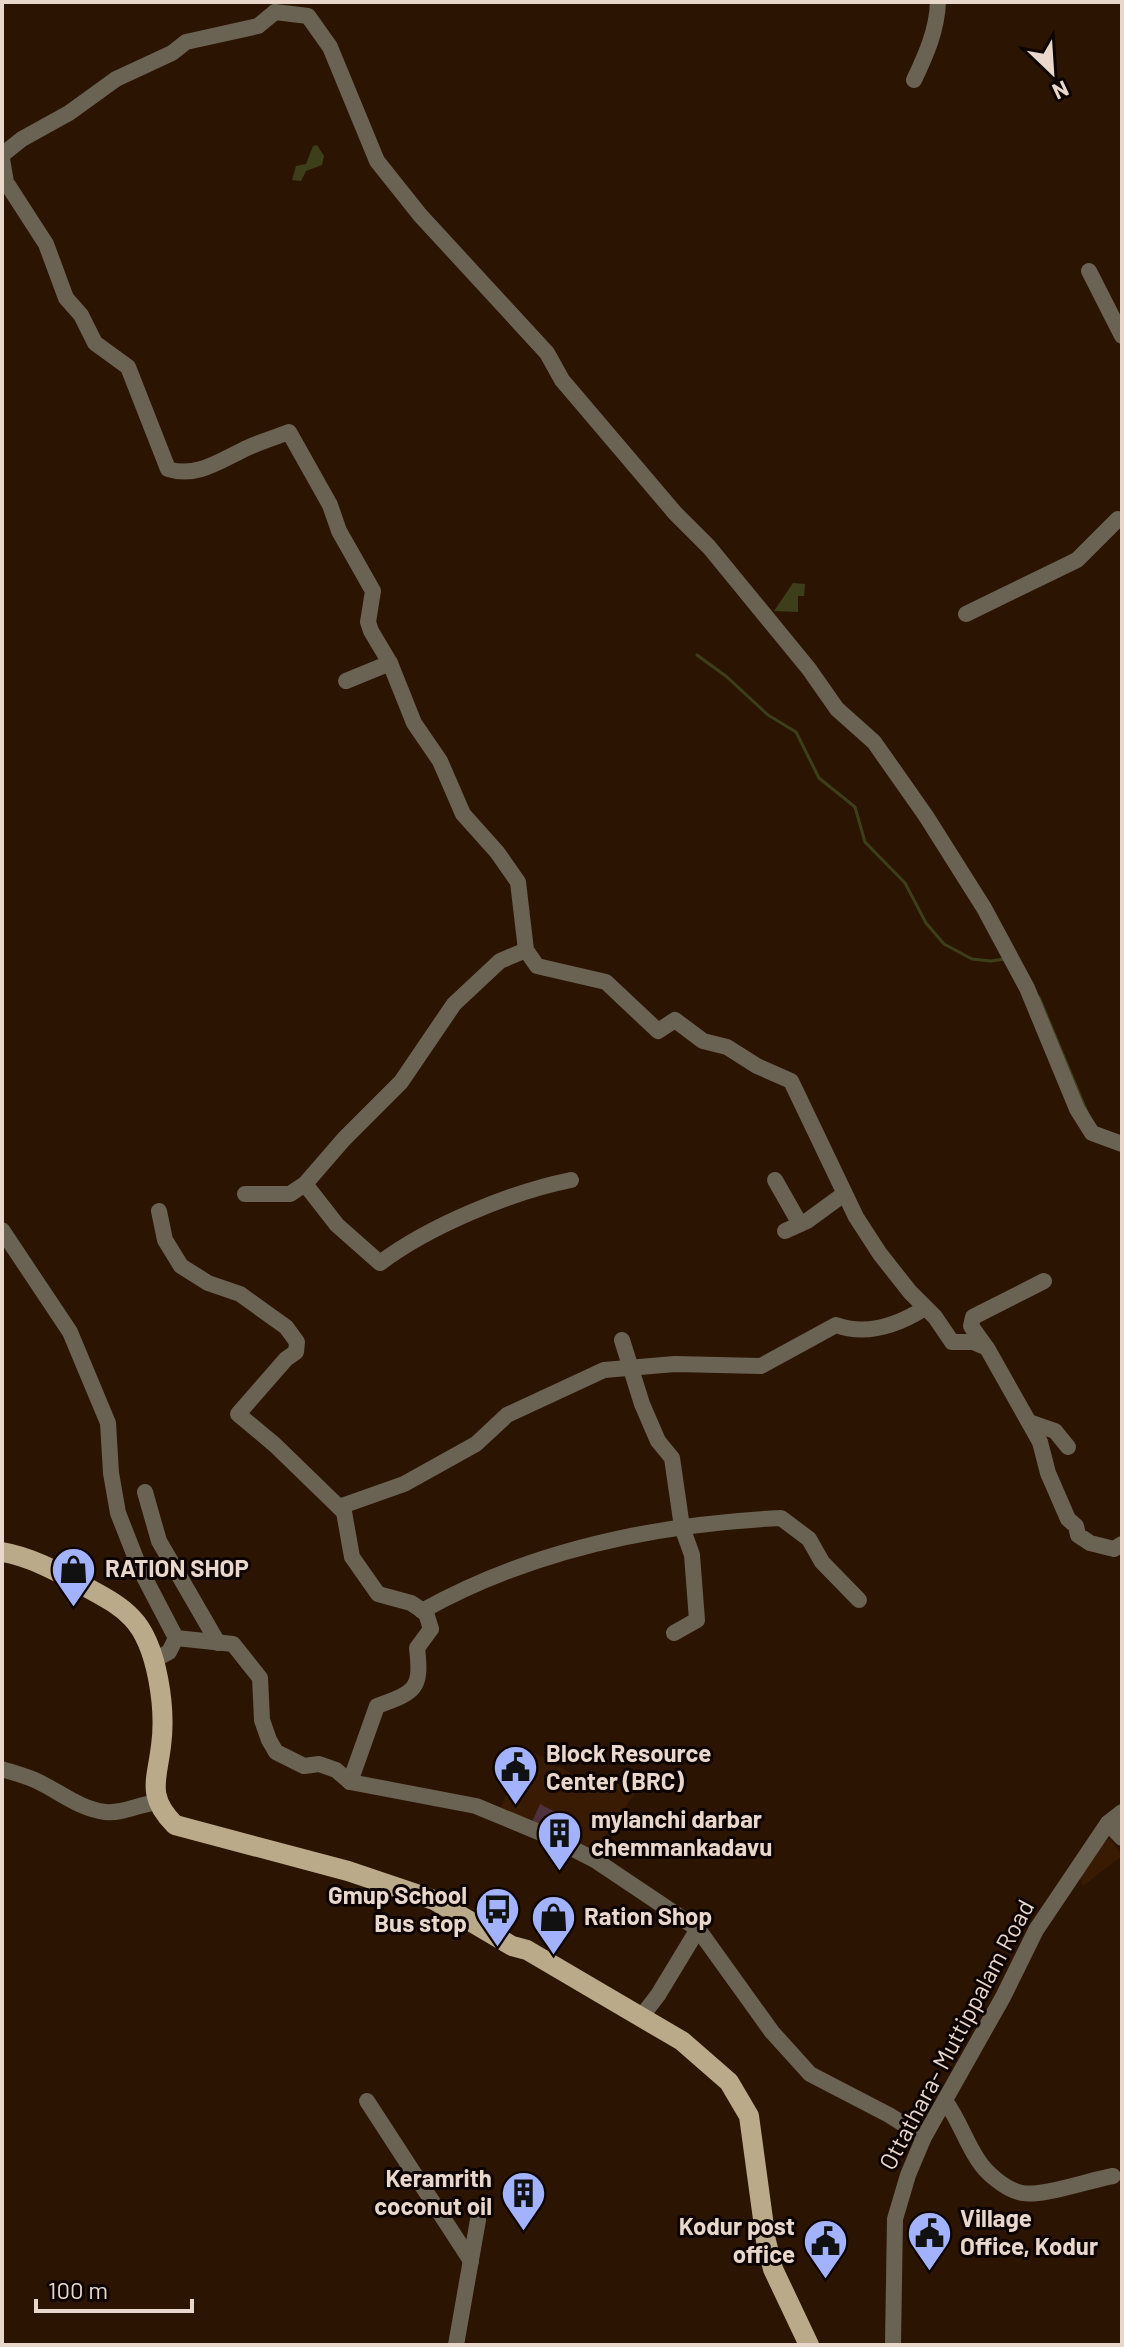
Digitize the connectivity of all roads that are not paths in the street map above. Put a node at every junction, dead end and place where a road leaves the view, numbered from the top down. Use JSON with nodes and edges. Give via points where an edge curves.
{"nodes":[{"id":1,"x":938,"y":2,"type":"edge"},
{"id":2,"x":273,"y":7,"type":"edge"},
{"id":3,"x":914,"y":80,"type":"dead end"},
{"id":4,"x":2,"y":157,"type":"edge"},
{"id":5,"x":1089,"y":271,"type":"dead end"},
{"id":6,"x":1122,"y":336,"type":"edge"},
{"id":7,"x":1122,"y":520,"type":"edge"},
{"id":8,"x":966,"y":614,"type":"dead end"},
{"id":9,"x":390,"y":663,"type":"junction"},
{"id":10,"x":346,"y":681,"type":"dead end"},
{"id":11,"x":526,"y":950,"type":"junction"},
{"id":12,"x":1122,"y":1144,"type":"edge"},
{"id":13,"x":571,"y":1180,"type":"dead end"},
{"id":14,"x":775,"y":1180,"type":"dead end"},
{"id":15,"x":305,"y":1184,"type":"junction"},
{"id":16,"x":245,"y":1194,"type":"dead end"},
{"id":17,"x":844,"y":1194,"type":"junction"},
{"id":18,"x":159,"y":1211,"type":"dead end"},
{"id":19,"x":2,"y":1230,"type":"edge"},
{"id":20,"x":1044,"y":1281,"type":"dead end"},
{"id":21,"x":925,"y":1308,"type":"junction"},
{"id":22,"x":622,"y":1340,"type":"dead end"},
{"id":23,"x":987,"y":1348,"type":"junction"},
{"id":24,"x":631,"y":1368,"type":"junction"},
{"id":25,"x":1029,"y":1422,"type":"junction"},
{"id":26,"x":1068,"y":1447,"type":"dead end"},
{"id":27,"x":145,"y":1492,"type":"dead end"},
{"id":28,"x":339,"y":1507,"type":"junction"},
{"id":29,"x":682,"y":1527,"type":"junction"},
{"id":30,"x":1122,"y":1544,"type":"edge"},
{"id":31,"x":2,"y":1552,"type":"edge"},
{"id":32,"x":859,"y":1600,"type":"dead end"},
{"id":33,"x":422,"y":1611,"type":"junction"},
{"id":34,"x":674,"y":1633,"type":"dead end"},
{"id":35,"x":176,"y":1638,"type":"junction"},
{"id":36,"x":218,"y":1643,"type":"junction"},
{"id":37,"x":154,"y":1660,"type":"junction"},
{"id":38,"x":2,"y":1769,"type":"edge"},
{"id":39,"x":350,"y":1782,"type":"junction"},
{"id":40,"x":160,"y":1802,"type":"junction"},
{"id":41,"x":1122,"y":1812,"type":"edge"},
{"id":42,"x":1108,"y":1823,"type":"junction"},
{"id":43,"x":1122,"y":1838,"type":"edge"},
{"id":44,"x":698,"y":1929,"type":"junction"},
{"id":45,"x":641,"y":2017,"type":"junction"},
{"id":46,"x":367,"y":2101,"type":"dead end"},
{"id":47,"x":945,"y":2101,"type":"junction"},
{"id":48,"x":924,"y":2137,"type":"junction"},
{"id":49,"x":1113,"y":2176,"type":"dead end"},
{"id":50,"x":478,"y":2220,"type":"dead end"},
{"id":51,"x":471,"y":2261,"type":"junction"},
{"id":52,"x":456,"y":2345,"type":"edge"},
{"id":53,"x":809,"y":2345,"type":"edge"},
{"id":54,"x":893,"y":2345,"type":"edge"}],
"edges":[{"from":1,"to":3,"type":"street","via":[[927,53]]},
{"from":2,"to":4,"type":"street","via":[[258,26],[186,42],[116,79]]},
{"from":2,"to":12,"type":"street","via":[[308,16],[330,47],[377,161],[547,353],[562,380],[709,547],[837,709],[874,742],[984,908],[1027,988],[1077,1109],[1092,1133]]},
{"from":4,"to":9,"type":"street","via":[[6,182],[46,244],[66,298],[95,343],[128,367],[168,469],[201,469],[289,432],[373,591],[368,622]]},
{"from":5,"to":6,"type":"street"},
{"from":7,"to":8,"type":"street","via":[[1077,560]]},
{"from":9,"to":10,"type":"street"},
{"from":9,"to":11,"type":"street","via":[[414,723],[440,761],[463,814],[518,882]]},
{"from":11,"to":15,"type":"street","via":[[500,961],[454,1004],[401,1082]]},
{"from":11,"to":17,"type":"street","via":[[537,966],[606,982],[658,1031],[675,1020],[703,1041],[727,1047],[791,1081]]},
{"from":13,"to":15,"type":"street","via":[[457,1220],[405,1244],[380,1263],[337,1225]]},
{"from":14,"to":17,"type":"street","via":[[793,1228]]},
{"from":15,"to":16,"type":"street","via":[[290,1194]]},
{"from":17,"to":21,"type":"street","via":[[880,1254]]},
{"from":18,"to":28,"type":"street","via":[[165,1240],[181,1266],[240,1294],[286,1327],[297,1342],[296,1352],[238,1414]]},
{"from":19,"to":35,"type":"street","via":[[70,1332],[108,1423],[118,1513]]},
{"from":20,"to":23,"type":"street","via":[[973,1317],[971,1326]]},
{"from":21,"to":23,"type":"street","via":[[952,1342]]},
{"from":21,"to":24,"type":"street","via":[[874,1330],[836,1325],[761,1366]]},
{"from":22,"to":24,"type":"street"},
{"from":23,"to":25,"type":"street"},
{"from":24,"to":28,"type":"street","via":[[604,1370],[507,1415],[476,1444],[404,1484]]},
{"from":24,"to":29,"type":"street","via":[[658,1441],[672,1458]]},
{"from":25,"to":26,"type":"street","via":[[1055,1431]]},
{"from":25,"to":30,"type":"street","via":[[1078,1535],[1106,1548]]},
{"from":27,"to":36,"type":"street","via":[[159,1541]]},
{"from":28,"to":33,"type":"street","via":[[352,1557],[378,1594]]},
{"from":29,"to":32,"type":"street","via":[[781,1518],[809,1539],[822,1562]]},
{"from":29,"to":33,"type":"street","via":[[546,1557],[462,1589]]},
{"from":29,"to":34,"type":"street","via":[[692,1555],[697,1620]]},
{"from":31,"to":37,"type":"main road","via":[[49,1567],[116,1604],[145,1635]]},
{"from":33,"to":39,"type":"street","via":[[431,1629],[417,1648],[418,1681],[402,1697],[377,1706]]},
{"from":35,"to":36,"type":"street"},
{"from":35,"to":37,"type":"street","via":[[169,1652]]},
{"from":36,"to":39,"type":"street","via":[[233,1644],[260,1678],[262,1720],[276,1752],[304,1766],[336,1770]]},
{"from":37,"to":40,"type":"main road","via":[[161,1744],[154,1782]]},
{"from":38,"to":40,"type":"street","via":[[84,1807],[107,1812]]},
{"from":39,"to":44,"type":"street","via":[[476,1806],[546,1835],[595,1860]]},
{"from":40,"to":45,"type":"main road","via":[[167,1818],[183,1829],[314,1861],[434,1900]]},
{"from":41,"to":42,"type":"street","name":"Ottathara- Muttippalam Road"},
{"from":42,"to":43,"type":"street"},
{"from":42,"to":47,"type":"street","name":"Ottathara- Muttippalam Road","via":[[1036,1930]]},
{"from":44,"to":45,"type":"street"},
{"from":44,"to":48,"type":"street","via":[[772,2032],[810,2074]]},
{"from":45,"to":53,"type":"main road","via":[[682,2041],[741,2099],[749,2116],[773,2269]]},
{"from":46,"to":51,"type":"street"},
{"from":47,"to":48,"type":"street","name":"Ottathara- Muttippalam Road"},
{"from":47,"to":49,"type":"street","via":[[979,2163],[1014,2190],[1023,2194]]},
{"from":48,"to":54,"type":"street","name":"Ottathara- Muttippalam Road","via":[[895,2219]]},
{"from":50,"to":51,"type":"street"},
{"from":51,"to":52,"type":"street"}]}
